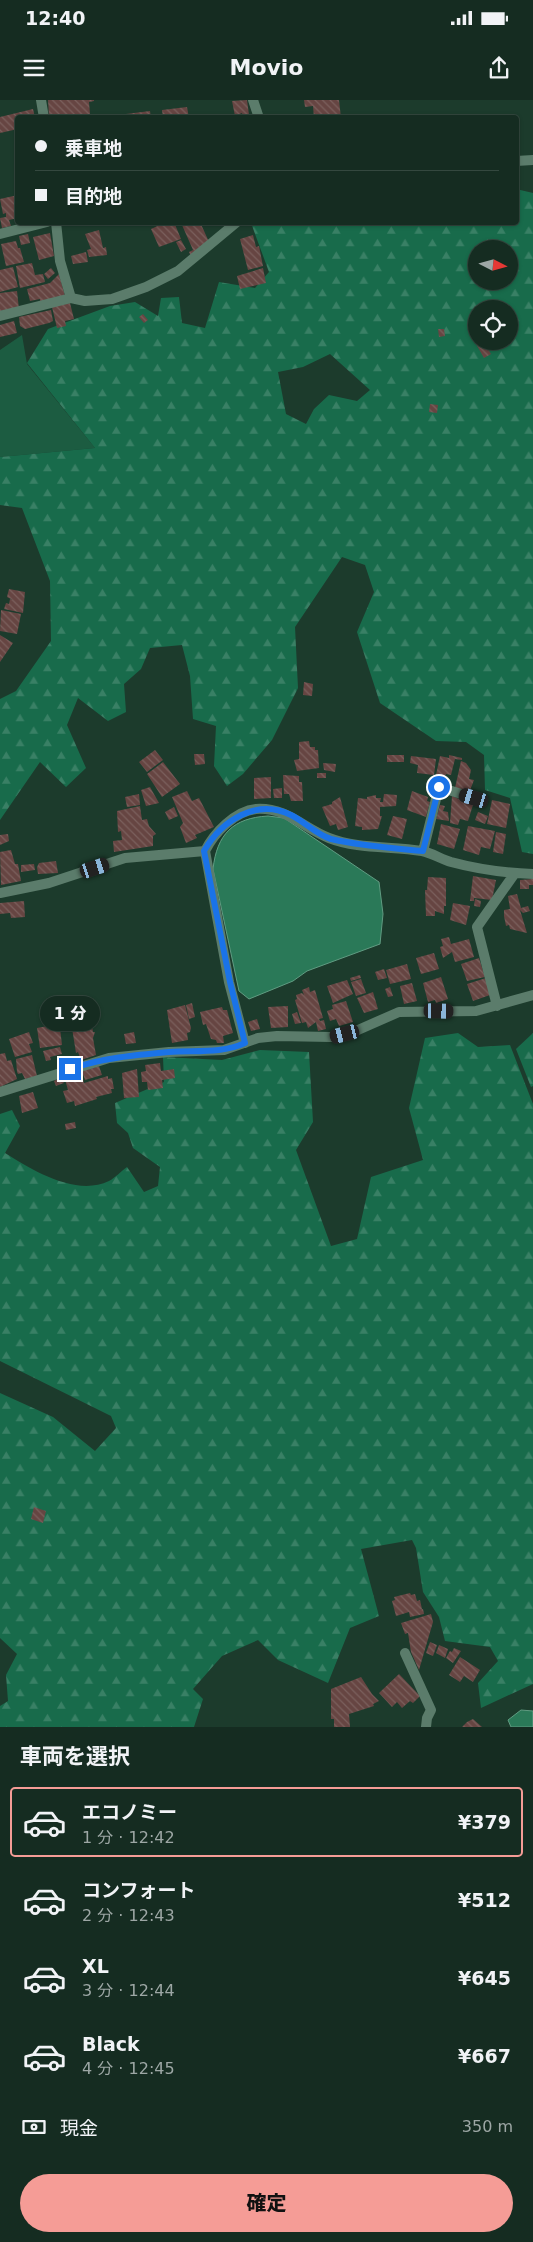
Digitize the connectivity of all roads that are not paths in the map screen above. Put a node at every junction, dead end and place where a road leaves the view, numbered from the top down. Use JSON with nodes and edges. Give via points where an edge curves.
{"nodes":[{"id":1,"x":41,"y":100,"type":"edge"},
{"id":2,"x":253,"y":100,"type":"edge"},
{"id":3,"x":44,"y":115,"type":"edge"},
{"id":4,"x":258,"y":115,"type":"edge"},
{"id":5,"x":533,"y":160,"type":"edge"},
{"id":6,"x":519,"y":161,"type":"edge"},
{"id":7,"x":35,"y":225,"type":"edge"},
{"id":8,"x":56,"y":225,"type":"edge"},
{"id":9,"x":233,"y":225,"type":"edge"},
{"id":10,"x":0,"y":234,"type":"edge"},
{"id":11,"x":71,"y":298,"type":"junction"},
{"id":12,"x":0,"y":316,"type":"edge"},
{"id":13,"x":474,"y":798,"type":"dead end"},
{"id":14,"x":204,"y":851,"type":"junction"},
{"id":15,"x":423,"y":851,"type":"junction"},
{"id":16,"x":515,"y":873,"type":"junction"},
{"id":17,"x":533,"y":874,"type":"edge"},
{"id":18,"x":0,"y":894,"type":"edge"},
{"id":19,"x":533,"y":995,"type":"edge"},
{"id":20,"x":497,"y":1006,"type":"junction"},
{"id":21,"x":245,"y":1043,"type":"junction"},
{"id":22,"x":0,"y":1092,"type":"edge"},
{"id":23,"x":405,"y":1653,"type":"dead end"},
{"id":24,"x":426,"y":1727,"type":"edge"}],
"edges":[{"from":1,"to":3,"type":"street"},
{"from":2,"to":4,"type":"street"},
{"from":5,"to":6,"type":"street"},
{"from":7,"to":10,"type":"street"},
{"from":8,"to":11,"type":"street","via":[[60,261]]},
{"from":9,"to":11,"type":"street","via":[[178,271],[146,287],[112,299],[85,301]]},
{"from":11,"to":12,"type":"street"},
{"from":13,"to":15,"type":"street","via":[[439,787]]},
{"from":14,"to":15,"type":"street","via":[[236,817],[255,809],[291,815],[329,838]]},
{"from":14,"to":18,"type":"street","via":[[126,858],[48,883]]},
{"from":14,"to":21,"type":"street"},
{"from":15,"to":16,"type":"street","via":[[450,862]]},
{"from":16,"to":17,"type":"street"},
{"from":16,"to":20,"type":"street","via":[[478,927]]},
{"from":19,"to":20,"type":"street"},
{"from":20,"to":21,"type":"street","via":[[476,1011],[399,1012],[358,1030],[331,1037],[278,1036]]},
{"from":21,"to":22,"type":"street","via":[[224,1050],[109,1058]]},
{"from":23,"to":24,"type":"street","via":[[431,1710]]}]}
